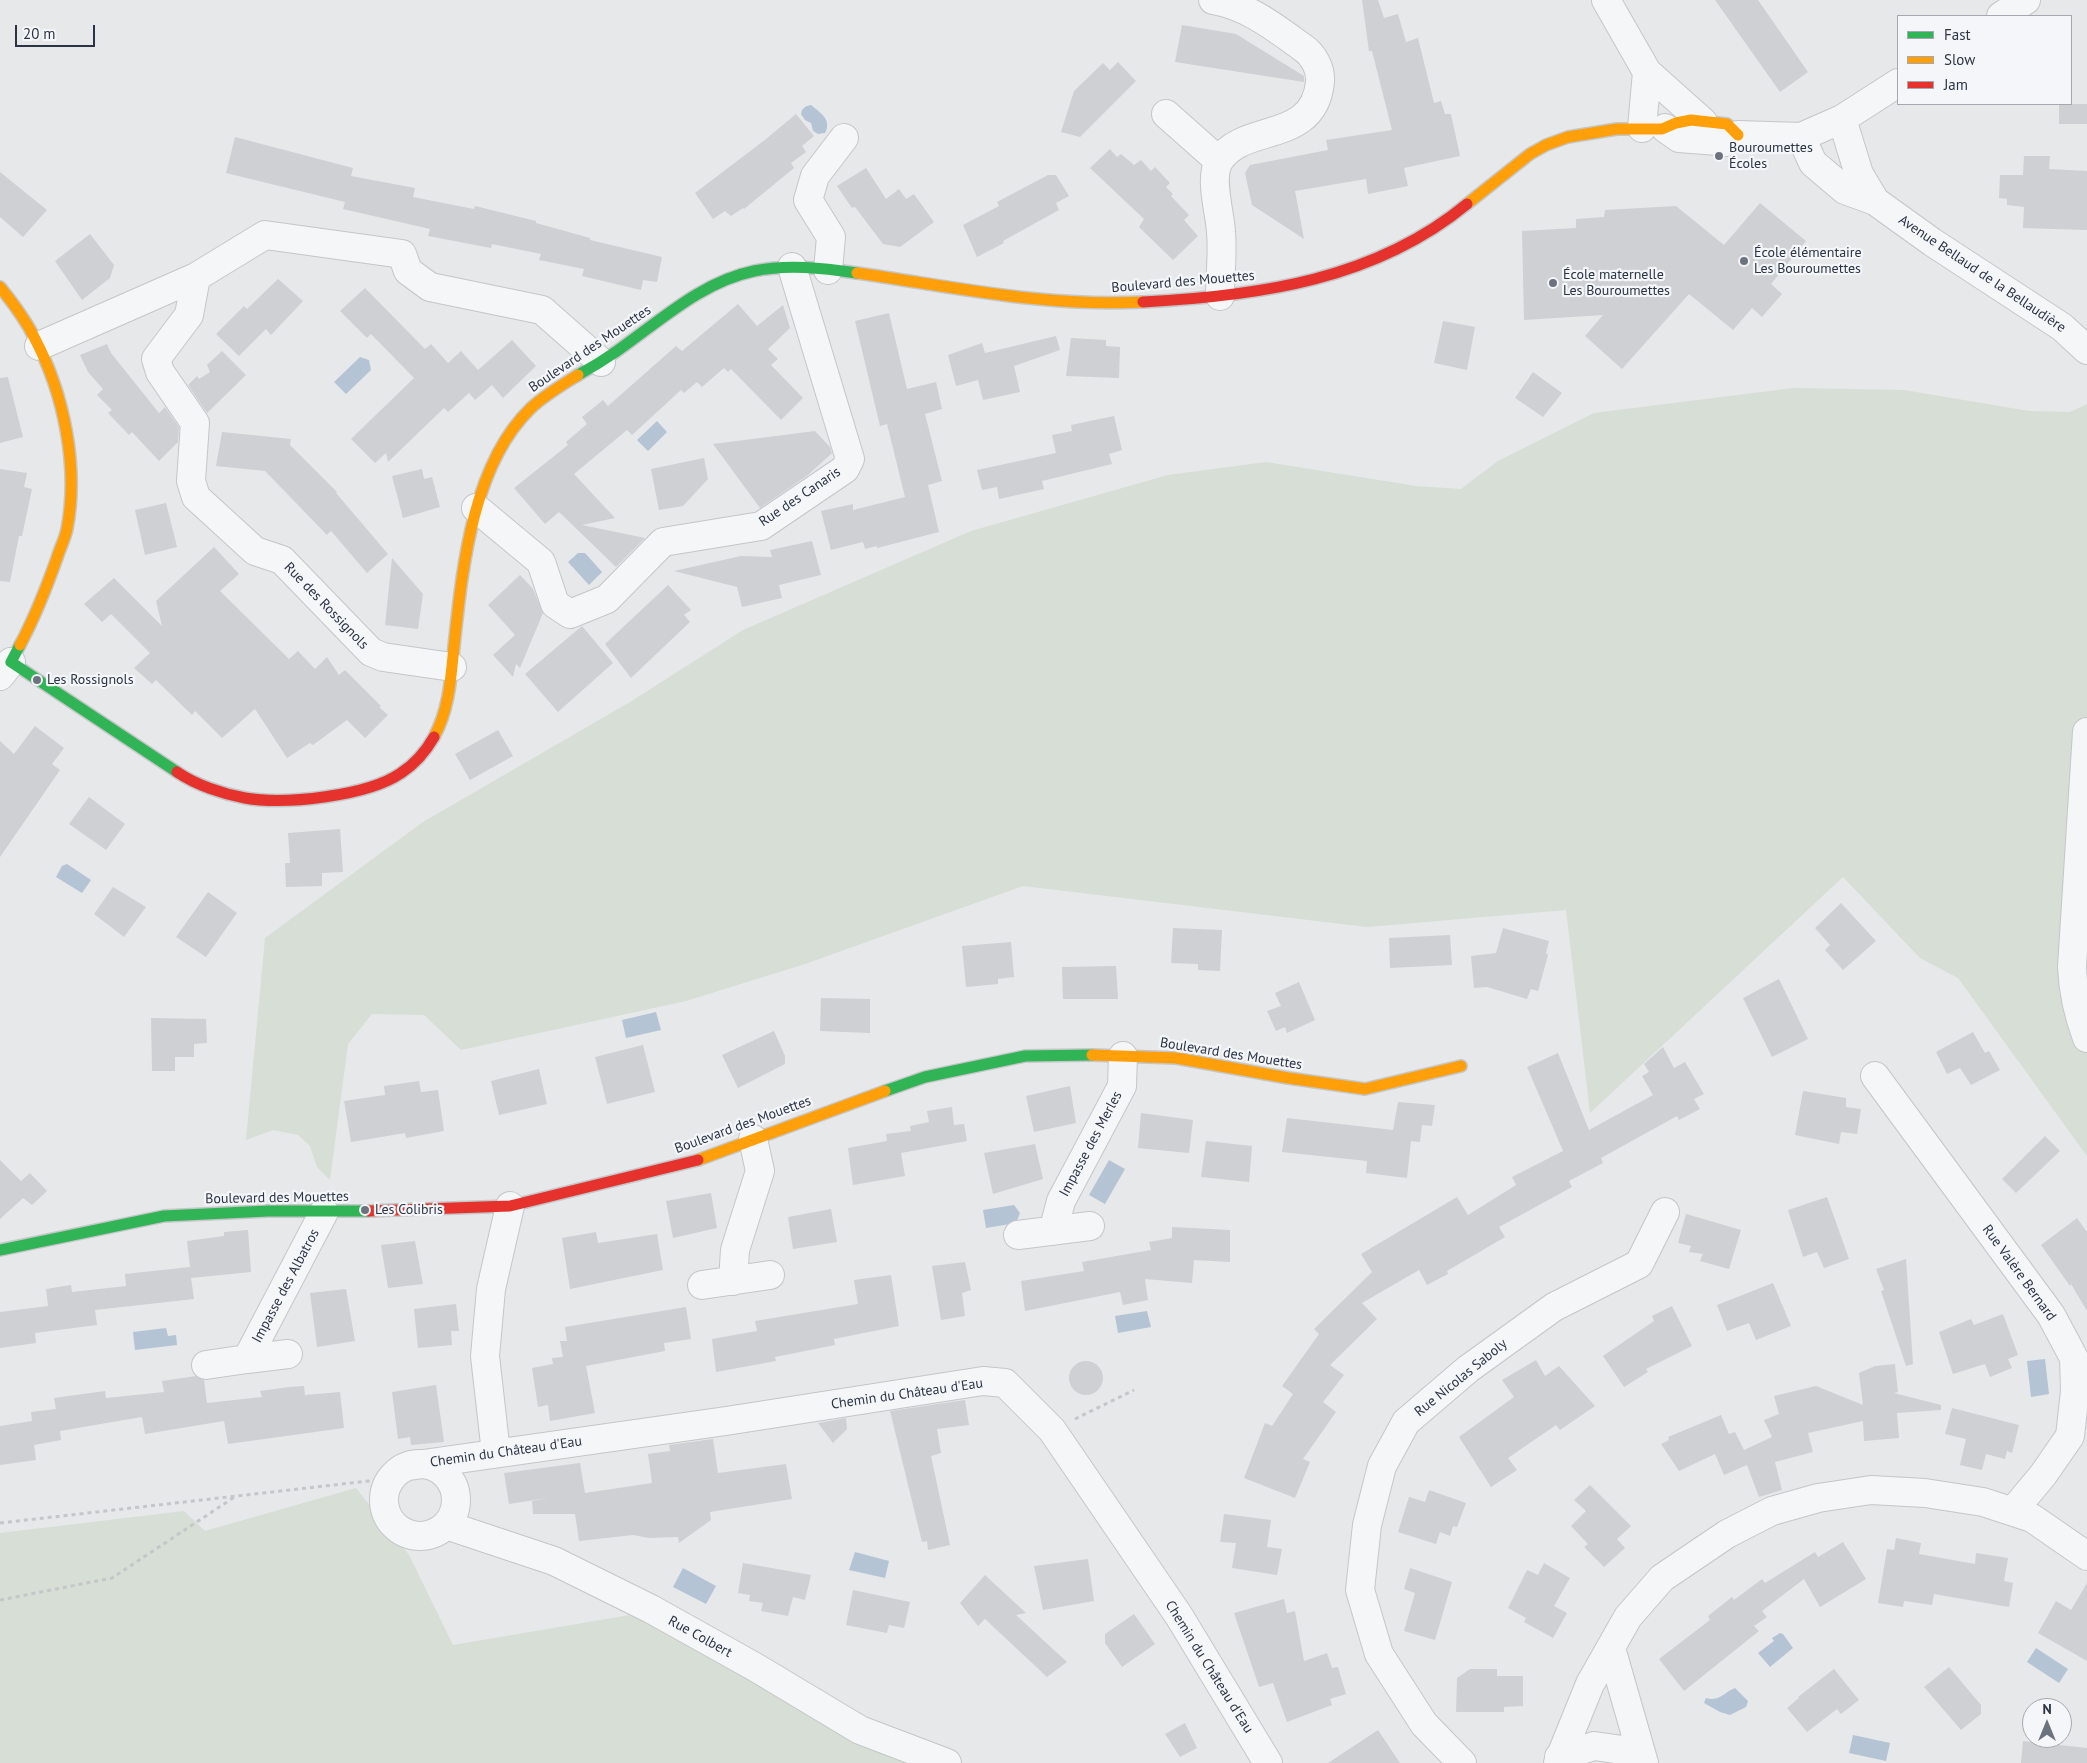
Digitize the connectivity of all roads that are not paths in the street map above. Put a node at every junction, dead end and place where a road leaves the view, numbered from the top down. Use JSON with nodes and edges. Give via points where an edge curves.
{"nodes":[{"id":1,"x":1213,"y":0,"type":"edge"},
{"id":2,"x":1606,"y":0,"type":"edge"},
{"id":3,"x":2026,"y":0,"type":"edge"},
{"id":4,"x":2003,"y":15,"type":"edge"},
{"id":5,"x":1647,"y":72,"type":"junction"},
{"id":6,"x":1897,"y":84,"type":"edge"},
{"id":7,"x":1166,"y":114,"type":"dead end"},
{"id":8,"x":1842,"y":119,"type":"junction"},
{"id":9,"x":1703,"y":122,"type":"junction"},
{"id":10,"x":1653,"y":128,"type":"junction"},
{"id":11,"x":1738,"y":135,"type":"junction"},
{"id":12,"x":1801,"y":136,"type":"junction"},
{"id":13,"x":844,"y":138,"type":"dead end"},
{"id":14,"x":1219,"y":161,"type":"junction"},
{"id":15,"x":1875,"y":201,"type":"junction"},
{"id":16,"x":792,"y":268,"type":"junction"},
{"id":17,"x":828,"y":270,"type":"junction"},
{"id":18,"x":196,"y":277,"type":"junction"},
{"id":19,"x":0,"y":287,"type":"edge"},
{"id":20,"x":1220,"y":296,"type":"junction"},
{"id":21,"x":39,"y":346,"type":"junction"},
{"id":22,"x":2087,"y":350,"type":"edge"},
{"id":23,"x":601,"y":362,"type":"junction"},
{"id":24,"x":476,"y":508,"type":"junction"},
{"id":25,"x":452,"y":667,"type":"junction"},
{"id":26,"x":6,"y":669,"type":"edge"},
{"id":27,"x":2087,"y":732,"type":"edge"},
{"id":28,"x":2087,"y":1038,"type":"edge"},
{"id":29,"x":1123,"y":1056,"type":"junction"},
{"id":30,"x":1461,"y":1066,"type":"dead end"},
{"id":31,"x":1875,"y":1076,"type":"dead end"},
{"id":32,"x":754,"y":1139,"type":"junction"},
{"id":33,"x":510,"y":1206,"type":"junction"},
{"id":34,"x":324,"y":1212,"type":"junction"},
{"id":35,"x":1665,"y":1212,"type":"dead end"},
{"id":36,"x":1090,"y":1226,"type":"dead end"},
{"id":37,"x":1053,"y":1231,"type":"junction"},
{"id":38,"x":1018,"y":1235,"type":"dead end"},
{"id":39,"x":0,"y":1250,"type":"edge"},
{"id":40,"x":770,"y":1275,"type":"dead end"},
{"id":41,"x":733,"y":1281,"type":"junction"},
{"id":42,"x":702,"y":1285,"type":"dead end"},
{"id":43,"x":288,"y":1354,"type":"dead end"},
{"id":44,"x":247,"y":1359,"type":"junction"},
{"id":45,"x":206,"y":1365,"type":"dead end"},
{"id":46,"x":496,"y":1453,"type":"junction"},
{"id":47,"x":400,"y":1472,"type":"junction"},
{"id":48,"x":2013,"y":1511,"type":"junction"},
{"id":49,"x":446,"y":1526,"type":"junction"},
{"id":50,"x":2087,"y":1556,"type":"edge"},
{"id":51,"x":1611,"y":1648,"type":"junction"},
{"id":52,"x":1558,"y":1760,"type":"edge"},
{"id":53,"x":947,"y":1763,"type":"edge"},
{"id":54,"x":1268,"y":1763,"type":"edge"},
{"id":55,"x":1462,"y":1763,"type":"edge"},
{"id":56,"x":1636,"y":1763,"type":"edge"},
{"id":57,"x":1644,"y":1763,"type":"edge"}],
"edges":[{"from":1,"to":14,"type":"street","via":[[1251,11],[1308,51],[1321,72],[1319,93],[1306,114],[1285,130],[1238,143]]},
{"from":2,"to":5,"type":"street"},
{"from":3,"to":4,"type":"street"},
{"from":5,"to":9,"type":"street"},
{"from":5,"to":10,"type":"street"},
{"from":6,"to":8,"type":"street"},
{"from":7,"to":14,"type":"street"},
{"from":8,"to":12,"type":"street"},
{"from":8,"to":15,"type":"street","name":"Avenue Bellaud de la Bellaudière","via":[[1859,174]]},
{"from":9,"to":10,"type":"street","name":"Boulevard des Mouettes","via":[[1679,122]]},
{"from":9,"to":11,"type":"street","name":"Boulevard des Mouettes","via":[[1727,124]]},
{"from":10,"to":11,"type":"street","via":[[1679,138],[1726,142]]},
{"from":10,"to":20,"type":"street","name":"Boulevard des Mouettes","via":[[1564,138],[1516,165],[1424,236],[1382,256],[1354,267],[1268,290]]},
{"from":11,"to":12,"type":"street"},
{"from":12,"to":15,"type":"street","name":"Avenue Bellaud de la Bellaudière","via":[[1813,163],[1845,190]]},
{"from":13,"to":17,"type":"street","via":[[815,176],[808,200],[831,237]]},
{"from":14,"to":20,"type":"street","via":[[1214,180],[1221,233]]},
{"from":15,"to":22,"type":"street","name":"Avenue Bellaud de la Bellaudière","via":[[2062,327]]},
{"from":16,"to":17,"type":"street","name":"Boulevard des Mouettes"},
{"from":16,"to":23,"type":"street","name":"Boulevard des Mouettes","via":[[755,271],[724,280],[691,298]]},
{"from":16,"to":24,"type":"street","name":"Rue des Canaris","via":[[850,459],[845,468],[761,526],[663,542],[607,599],[570,614],[555,604],[541,562]]},
{"from":17,"to":20,"type":"street","name":"Boulevard des Mouettes","via":[[1039,301],[1142,303]]},
{"from":18,"to":21,"type":"street"},
{"from":18,"to":23,"type":"street","via":[[265,235],[402,254],[408,271],[430,287],[542,310]]},
{"from":18,"to":25,"type":"street","name":"Rue des Rossignols","via":[[189,315],[156,359],[160,372],[195,423],[191,481],[196,497],[255,551],[282,560],[371,652],[383,657]]},
{"from":19,"to":21,"type":"street","name":"Boulevard des Mouettes","via":[[15,303]]},
{"from":21,"to":26,"type":"street","name":"Boulevard des Mouettes","via":[[51,376],[70,446],[68,527],[43,599]]},
{"from":23,"to":24,"type":"street","name":"Boulevard des Mouettes","via":[[550,393],[516,423],[494,461]]},
{"from":24,"to":25,"type":"street","name":"Boulevard des Mouettes","via":[[466,553]]},
{"from":25,"to":26,"type":"street","name":"Boulevard des Mouettes","via":[[442,724],[433,742],[408,769],[368,789],[266,800],[244,798],[183,776]]},
{"from":27,"to":28,"type":"street","via":[[2072,967],[2078,1014]]},
{"from":29,"to":30,"type":"street","name":"Boulevard des Mouettes","via":[[1176,1058],[1365,1088]]},
{"from":29,"to":32,"type":"street","name":"Boulevard des Mouettes","via":[[1024,1056],[925,1077]]},
{"from":29,"to":37,"type":"street","name":"Impasse des Merles","via":[[1122,1086],[1060,1201]]},
{"from":31,"to":48,"type":"street","name":"Rue Valère Bernard","via":[[2051,1315],[2074,1358],[2075,1391],[2070,1436]]},
{"from":32,"to":33,"type":"street","name":"Boulevard des Mouettes","via":[[694,1161]]},
{"from":32,"to":41,"type":"street","via":[[760,1171],[735,1250]]},
{"from":33,"to":34,"type":"street","name":"Boulevard des Mouettes"},
{"from":33,"to":46,"type":"street","via":[[491,1289],[485,1356]]},
{"from":34,"to":39,"type":"street","name":"Boulevard des Mouettes","via":[[164,1216]]},
{"from":34,"to":44,"type":"street","name":"Impasse des Albatros"},
{"from":35,"to":55,"type":"street","name":"Rue Nicolas Saboly","via":[[1639,1264],[1554,1307],[1468,1368],[1406,1422],[1382,1466],[1367,1525],[1360,1590],[1378,1654],[1424,1724]]},
{"from":36,"to":37,"type":"street"},
{"from":37,"to":38,"type":"street"},
{"from":40,"to":41,"type":"street"},
{"from":41,"to":42,"type":"street"},
{"from":43,"to":44,"type":"street","name":"Impasse des Albatros"},
{"from":44,"to":45,"type":"street","name":"Impasse des Albatros"},
{"from":46,"to":47,"type":"street","name":"Chemin du Château d'Eau"},
{"from":46,"to":54,"type":"street","name":"Chemin du Château d'Eau","via":[[983,1381],[1005,1383],[1052,1430],[1178,1616]]},
{"from":47,"to":49,"type":"street","via":[[422,1464],[445,1474],[457,1499]]},
{"from":47,"to":49,"type":"street","via":[[386,1489],[388,1517],[397,1527],[418,1536]]},
{"from":48,"to":50,"type":"street","via":[[2032,1518]]},
{"from":48,"to":51,"type":"street","via":[[1983,1502],[1925,1493],[1871,1490],[1818,1498],[1772,1510],[1727,1534],[1662,1578],[1628,1617]]},
{"from":49,"to":53,"type":"street","name":"Rue Colbert","via":[[554,1561],[755,1667],[860,1730]]},
{"from":51,"to":52,"type":"street","via":[[1590,1684]]},
{"from":51,"to":57,"type":"street"},
{"from":52,"to":56,"type":"street","via":[[1594,1746],[1623,1750]]}]}
